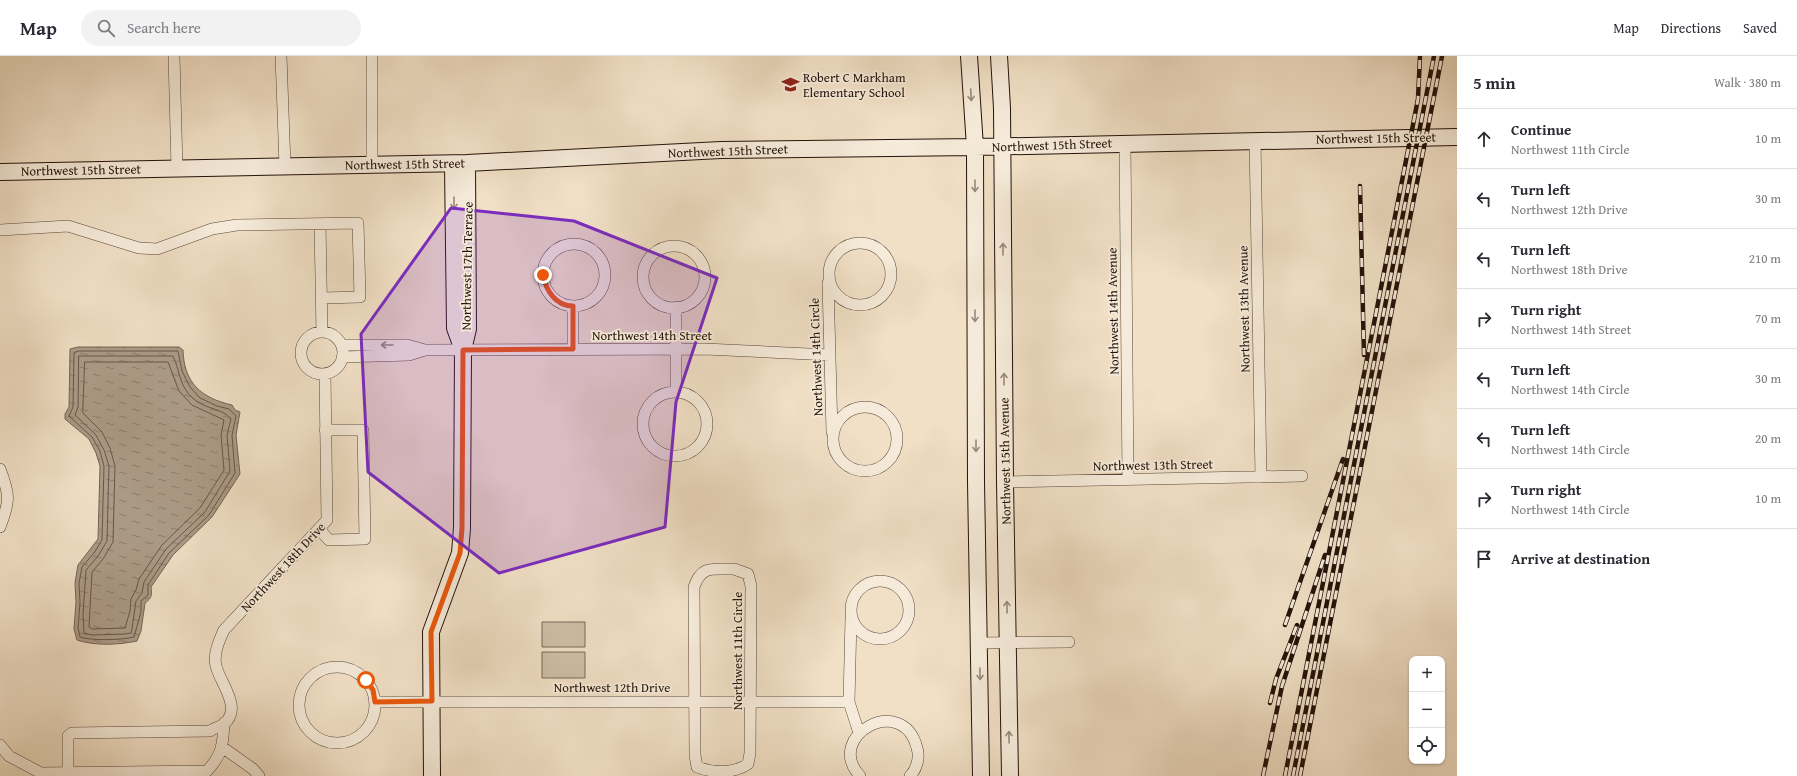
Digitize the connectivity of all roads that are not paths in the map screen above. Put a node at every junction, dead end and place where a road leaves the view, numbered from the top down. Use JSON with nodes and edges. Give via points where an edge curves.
{"nodes":[{"id":1,"x":174,"y":56,"type":"edge"},
{"id":2,"x":281,"y":56,"type":"edge"},
{"id":3,"x":372,"y":56,"type":"edge"},
{"id":4,"x":969,"y":56,"type":"edge"},
{"id":5,"x":999,"y":57,"type":"edge"},
{"id":6,"x":1457,"y":137,"type":"edge"},
{"id":7,"x":1255,"y":140,"type":"junction"},
{"id":8,"x":1125,"y":143,"type":"junction"},
{"id":9,"x":1002,"y":146,"type":"junction"},
{"id":10,"x":975,"y":147,"type":"junction"},
{"id":11,"x":372,"y":164,"type":"junction"},
{"id":12,"x":460,"y":164,"type":"junction"},
{"id":13,"x":285,"y":166,"type":"junction"},
{"id":14,"x":177,"y":168,"type":"junction"},
{"id":15,"x":0,"y":172,"type":"edge"},
{"id":16,"x":320,"y":224,"type":"junction"},
{"id":17,"x":0,"y":230,"type":"edge"},
{"id":18,"x":828,"y":275,"type":"junction"},
{"id":19,"x":322,"y":298,"type":"junction"},
{"id":20,"x":573,"y":306,"type":"junction"},
{"id":21,"x":676,"y":307,"type":"junction"},
{"id":22,"x":322,"y":332,"type":"junction"},
{"id":23,"x":342,"y":345,"type":"junction"},
{"id":24,"x":573,"y":349,"type":"junction"},
{"id":25,"x":676,"y":349,"type":"junction"},
{"id":26,"x":425,"y":350,"type":"junction"},
{"id":27,"x":463,"y":350,"type":"junction"},
{"id":28,"x":830,"y":355,"type":"junction"},
{"id":29,"x":342,"y":357,"type":"junction"},
{"id":30,"x":324,"y":374,"type":"junction"},
{"id":31,"x":676,"y":392,"type":"junction"},
{"id":32,"x":325,"y":430,"type":"junction"},
{"id":33,"x":833,"y":438,"type":"junction"},
{"id":34,"x":0,"y":469,"type":"edge"},
{"id":35,"x":1261,"y":476,"type":"junction"},
{"id":36,"x":1302,"y":476,"type":"dead end"},
{"id":37,"x":1128,"y":479,"type":"junction"},
{"id":38,"x":1004,"y":482,"type":"junction"},
{"id":39,"x":0,"y":527,"type":"edge"},
{"id":40,"x":319,"y":529,"type":"junction"},
{"id":41,"x":851,"y":611,"type":"junction"},
{"id":42,"x":1069,"y":642,"type":"dead end"},
{"id":43,"x":979,"y":643,"type":"junction"},
{"id":44,"x":1008,"y":643,"type":"junction"},
{"id":45,"x":432,"y":701,"type":"junction"},
{"id":46,"x":694,"y":701,"type":"junction"},
{"id":47,"x":375,"y":702,"type":"junction"},
{"id":48,"x":751,"y":702,"type":"junction"},
{"id":49,"x":849,"y":702,"type":"junction"},
{"id":50,"x":224,"y":723,"type":"junction"},
{"id":51,"x":859,"y":732,"type":"junction"},
{"id":52,"x":0,"y":745,"type":"edge"},
{"id":53,"x":222,"y":747,"type":"junction"},
{"id":54,"x":68,"y":773,"type":"junction"},
{"id":55,"x":259,"y":776,"type":"edge"},
{"id":56,"x":432,"y":776,"type":"edge"},
{"id":57,"x":860,"y":776,"type":"edge"},
{"id":58,"x":910,"y":776,"type":"edge"},
{"id":59,"x":982,"y":776,"type":"edge"},
{"id":60,"x":1010,"y":776,"type":"edge"}],
"edges":[{"from":1,"to":14,"type":"street"},
{"from":2,"to":13,"type":"street"},
{"from":3,"to":11,"type":"street"},
{"from":4,"to":10,"type":"street","one_way":true},
{"from":5,"to":9,"type":"street","name":"Northwest 15th Avenue"},
{"from":6,"to":7,"type":"street","name":"Northwest 15th Street"},
{"from":7,"to":8,"type":"street","name":"Northwest 15th Street"},
{"from":7,"to":35,"type":"street","name":"Northwest 13th Avenue"},
{"from":8,"to":9,"type":"street","name":"Northwest 15th Street"},
{"from":8,"to":37,"type":"street","name":"Northwest 14th Avenue"},
{"from":9,"to":10,"type":"street","name":"Northwest 15th Street"},
{"from":38,"to":9,"type":"street","name":"Northwest 15th Avenue","one_way":true},
{"from":10,"to":12,"type":"street","name":"Northwest 15th Street","via":[[721,150]]},
{"from":10,"to":43,"type":"street","one_way":true},
{"from":11,"to":12,"type":"street","name":"Northwest 15th Street"},
{"from":11,"to":13,"type":"street","name":"Northwest 15th Street"},
{"from":12,"to":27,"type":"street","name":"Northwest 17th Terrace","via":[[455,328]]},
{"from":13,"to":14,"type":"street","name":"Northwest 15th Street"},
{"from":14,"to":15,"type":"street","name":"Northwest 15th Street"},
{"from":16,"to":17,"type":"street","via":[[237,225],[212,229],[157,249],[139,248],[68,226]]},
{"from":16,"to":19,"type":"street"},
{"from":16,"to":19,"type":"street","via":[[358,223],[360,297]]},
{"from":18,"to":18,"type":"street","name":"Northwest 14th Circle","via":[[830,285],[836,294],[845,301],[865,305],[883,294],[889,285],[891,274],[884,254],[865,243],[854,243],[835,254]]},
{"from":18,"to":28,"type":"street","name":"Northwest 14th Circle"},
{"from":19,"to":22,"type":"street"},
{"from":20,"to":20,"type":"street","via":[[590,302],[604,286],[605,274],[598,255],[589,248],[579,245],[568,245],[558,249],[550,256],[543,275],[550,295],[558,302]]},
{"from":20,"to":24,"type":"street"},
{"from":21,"to":21,"type":"street","via":[[690,303],[699,296],[704,287],[705,275],[703,264],[697,255],[678,246],[665,247],[656,252],[648,260],[643,277],[645,288],[651,297],[659,304]]},
{"from":21,"to":25,"type":"street"},
{"from":22,"to":23,"type":"street","via":[[332,334]]},
{"from":22,"to":30,"type":"street","via":[[304,341],[300,355],[313,373]]},
{"from":26,"to":23,"type":"street","name":"Northwest 14th Street","one_way":true,"via":[[407,345]]},
{"from":23,"to":29,"type":"street"},
{"from":24,"to":25,"type":"street","name":"Northwest 14th Street"},
{"from":24,"to":27,"type":"street","name":"Northwest 14th Street"},
{"from":25,"to":28,"type":"street","name":"Northwest 14th Street"},
{"from":25,"to":31,"type":"street"},
{"from":26,"to":27,"type":"street","name":"Northwest 14th Street"},
{"from":26,"to":29,"type":"street","name":"Northwest 14th Street","via":[[409,355]]},
{"from":27,"to":45,"type":"street","via":[[460,553],[431,632]]},
{"from":28,"to":33,"type":"street","name":"Northwest 14th Circle"},
{"from":29,"to":30,"type":"street","via":[[338,368]]},
{"from":30,"to":32,"type":"street","name":"Northwest 18th Drive"},
{"from":31,"to":31,"type":"street","via":[[658,396],[644,413],[642,424],[650,445],[670,456],[692,451],[703,439],[707,424],[706,413],[700,403],[692,396]]},
{"from":32,"to":40,"type":"street","name":"Northwest 18th Drive","via":[[327,520]]},
{"from":32,"to":40,"type":"street","via":[[363,430],[365,539],[329,540]]},
{"from":33,"to":33,"type":"street","name":"Northwest 14th Circle","via":[[834,449],[840,459],[848,467],[860,471],[871,471],[891,460],[898,440],[897,428],[891,418],[883,411],[860,406],[849,410],[840,418]]},
{"from":34,"to":39,"type":"street","via":[[6,484],[8,506]]},
{"from":35,"to":36,"type":"street","name":"Northwest 13th Street"},
{"from":35,"to":37,"type":"street","name":"Northwest 13th Street"},
{"from":37,"to":38,"type":"street","name":"Northwest 13th Street"},
{"from":44,"to":38,"type":"street","name":"Northwest 15th Avenue","one_way":true},
{"from":40,"to":50,"type":"street","name":"Northwest 18th Drive","via":[[224,630],[216,652],[216,665],[231,701],[231,709]]},
{"from":41,"to":41,"type":"street","via":[[853,621],[859,630],[867,636],[886,639],[899,632],[908,619],[909,610],[902,591],[894,585],[875,582],[858,592]]},
{"from":41,"to":49,"type":"street"},
{"from":42,"to":44,"type":"street"},
{"from":43,"to":44,"type":"street"},
{"from":43,"to":59,"type":"street","one_way":true},
{"from":60,"to":44,"type":"street","name":"Northwest 15th Avenue","one_way":true},
{"from":45,"to":46,"type":"street","name":"Northwest 12th Drive"},
{"from":45,"to":47,"type":"street","name":"Northwest 12th Drive"},
{"from":45,"to":56,"type":"street"},
{"from":46,"to":48,"type":"street","name":"Northwest 12th Drive"},
{"from":46,"to":48,"type":"street","name":"Northwest 11th Circle","via":[[697,767],[709,771],[739,770],[748,764]]},
{"from":46,"to":48,"type":"street","name":"Northwest 11th Circle","via":[[694,587],[698,575],[707,570],[734,569],[748,574],[751,586]]},
{"from":47,"to":47,"type":"street","via":[[373,690],[362,676],[346,667],[334,666],[322,669],[304,684],[299,695],[298,708],[301,721],[309,732],[320,740],[340,743],[358,737],[368,728],[374,715]]},
{"from":48,"to":49,"type":"street","name":"Northwest 12th Drive"},
{"from":49,"to":51,"type":"street"},
{"from":50,"to":53,"type":"street","name":"Northwest 18th Drive"},
{"from":50,"to":54,"type":"street","via":[[210,731],[72,732],[68,736]]},
{"from":51,"to":57,"type":"street","via":[[851,754],[853,766]]},
{"from":51,"to":58,"type":"street","via":[[867,726],[885,721],[907,729],[916,741],[918,752],[917,764]]},
{"from":52,"to":54,"type":"street","name":"Northwest 18th Drive","via":[[9,756],[41,773]]},
{"from":53,"to":54,"type":"street","name":"Northwest 18th Drive","via":[[217,760],[207,771]]},
{"from":53,"to":55,"type":"street"}]}
